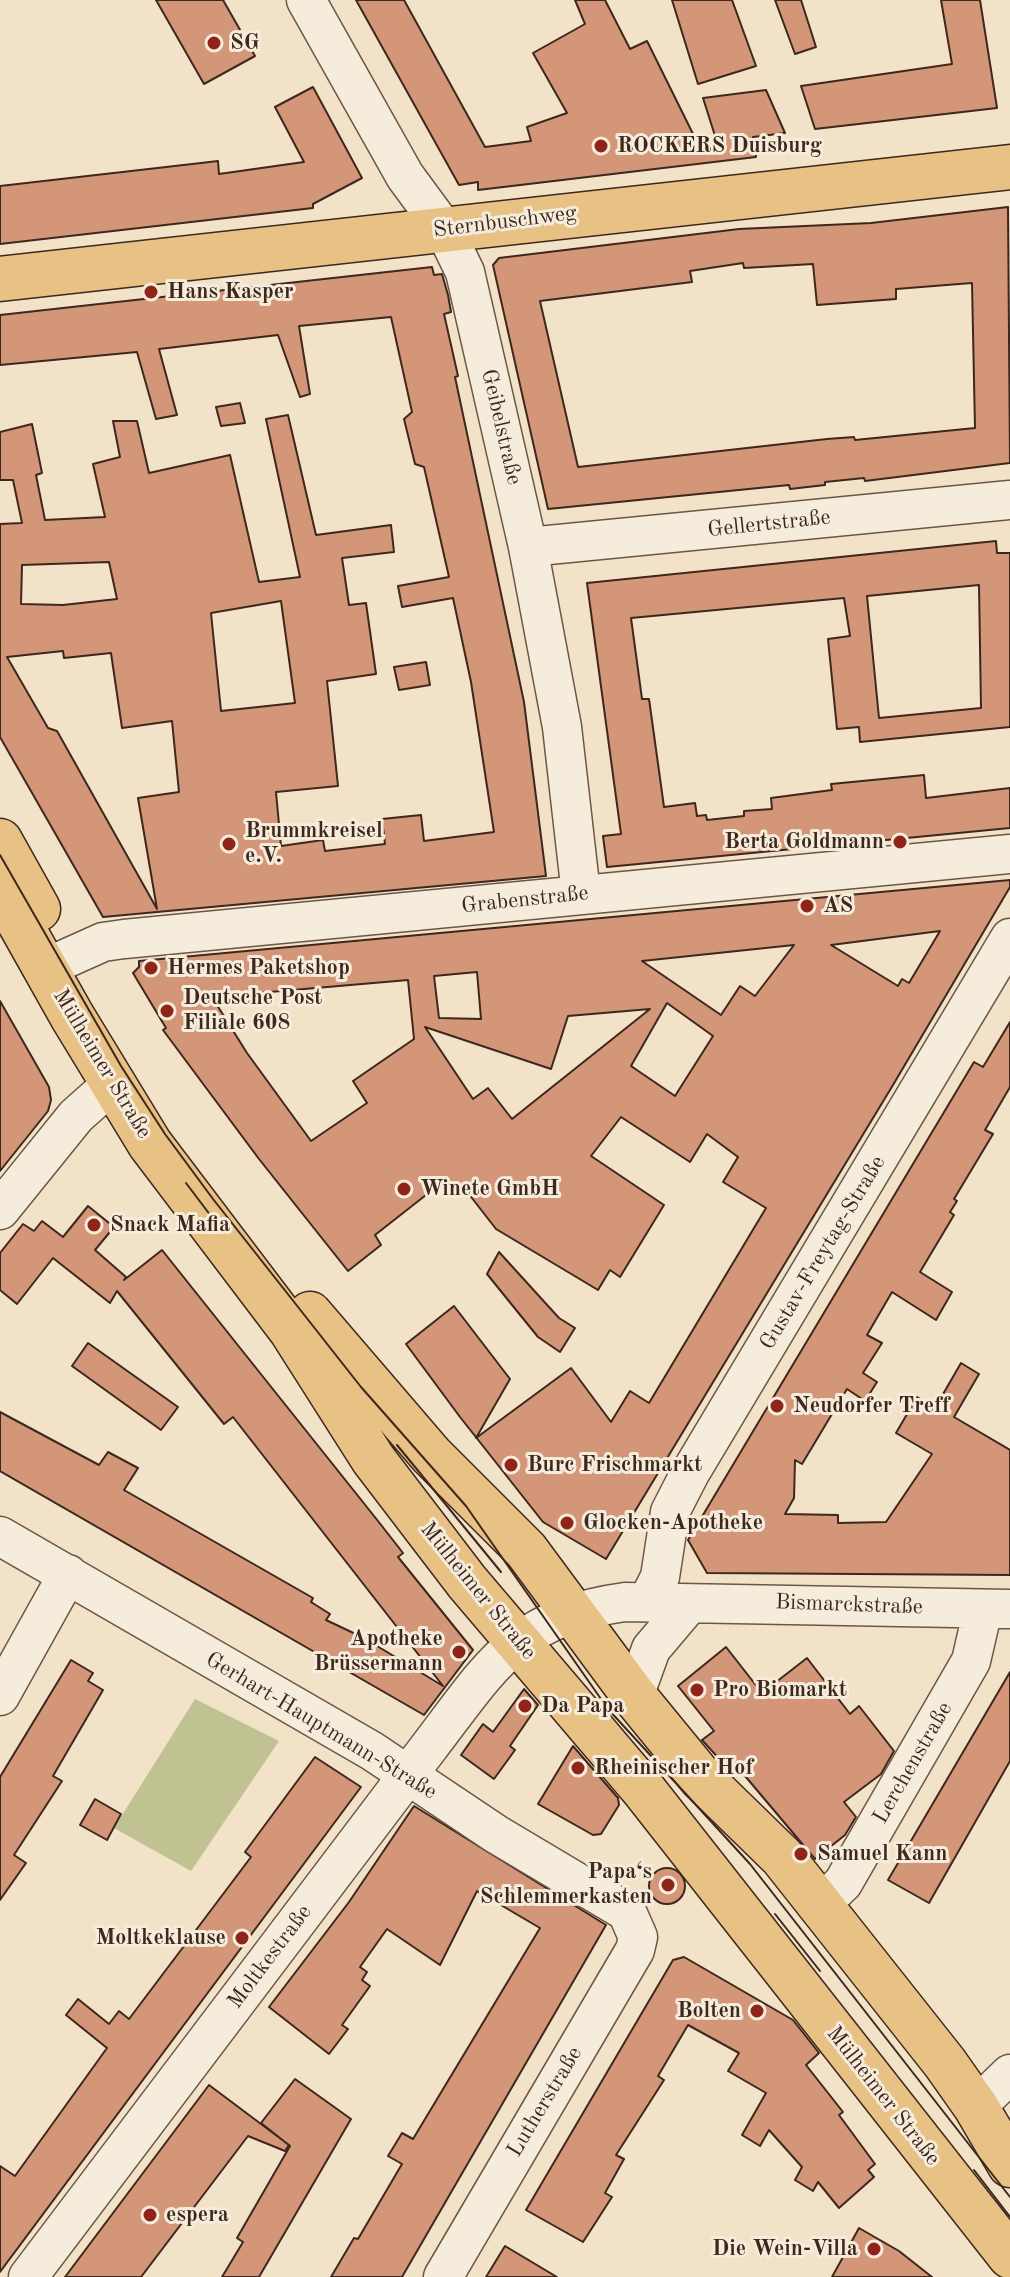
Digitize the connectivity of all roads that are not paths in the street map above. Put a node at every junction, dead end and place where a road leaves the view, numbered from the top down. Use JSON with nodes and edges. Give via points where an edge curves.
{"nodes":[{"id":1,"x":306,"y":0,"type":"edge"},
{"id":2,"x":1010,"y":167,"type":"edge"},
{"id":3,"x":444,"y":229,"type":"junction"},
{"id":4,"x":0,"y":279,"type":"edge"},
{"id":5,"x":1010,"y":500,"type":"edge"},
{"id":6,"x":528,"y":547,"type":"junction"},
{"id":7,"x":0,"y":841,"type":"edge"},
{"id":8,"x":1010,"y":854,"type":"edge"},
{"id":9,"x":0,"y":888,"type":"edge"},
{"id":10,"x":581,"y":894,"type":"junction"},
{"id":11,"x":1010,"y":938,"type":"edge"},
{"id":12,"x":55,"y":963,"type":"junction"},
{"id":13,"x":112,"y":1084,"type":"junction"},
{"id":14,"x":0,"y":1210,"type":"edge"},
{"id":15,"x":0,"y":1536,"type":"edge"},
{"id":16,"x":68,"y":1574,"type":"junction"},
{"id":17,"x":667,"y":1596,"type":"junction"},
{"id":18,"x":997,"y":1609,"type":"edge"},
{"id":19,"x":574,"y":1612,"type":"junction"},
{"id":20,"x":516,"y":1641,"type":"junction"},
{"id":21,"x":0,"y":1696,"type":"edge"},
{"id":22,"x":634,"y":1696,"type":"junction"},
{"id":23,"x":407,"y":1777,"type":"junction"},
{"id":24,"x":820,"y":1905,"type":"junction"},
{"id":25,"x":634,"y":1925,"type":"joint"},
{"id":26,"x":1010,"y":2074,"type":"edge"},
{"id":27,"x":976,"y":2107,"type":"junction"},
{"id":28,"x":1010,"y":2165,"type":"edge"},
{"id":29,"x":1010,"y":2256,"type":"edge"},
{"id":30,"x":28,"y":2277,"type":"edge"},
{"id":31,"x":443,"y":2277,"type":"edge"}],
"edges":[{"from":1,"to":3,"type":"street","name":"Geibelstraße","via":[[405,176]]},
{"from":2,"to":3,"type":"main road","name":"Sternbuschweg"},
{"from":3,"to":4,"type":"main road","name":"Sternbuschweg"},
{"from":3,"to":6,"type":"street","name":"Geibelstraße","via":[[465,272]]},
{"from":5,"to":6,"type":"street","name":"Gellertstraße"},
{"from":6,"to":10,"type":"street","name":"Geibelstraße","via":[[562,727]]},
{"from":7,"to":12,"type":"main road","name":"Mülheimer Straße"},
{"from":8,"to":10,"type":"street","name":"Grabenstraße"},
{"from":9,"to":12,"type":"main road","name":"Mülheimer Straße"},
{"from":10,"to":12,"type":"street","name":"Grabenstraße","via":[[124,939]]},
{"from":11,"to":17,"type":"street","name":"Gustav-Freytag-Straße","via":[[690,1473],[670,1512]]},
{"from":12,"to":13,"type":"main road","name":"Mülheimer Straße"},
{"from":12,"to":19,"type":"main road","name":"Mülheimer Straße","via":[[242,1228],[371,1388],[505,1526]]},
{"from":13,"to":14,"type":"street","via":[[76,1116]]},
{"from":13,"to":20,"type":"main road","name":"Mülheimer Straße","via":[[195,1207],[291,1330],[373,1459]]},
{"from":15,"to":16,"type":"street","name":"Gerhart-Hauptmann-Straße"},
{"from":16,"to":21,"type":"street"},
{"from":16,"to":23,"type":"street","name":"Gerhart-Hauptmann-Straße","via":[[372,1751]]},
{"from":17,"to":18,"type":"street","name":"Bismarckstraße"},
{"from":17,"to":19,"type":"street","name":"Bismarckstraße"},
{"from":17,"to":22,"type":"street"},
{"from":18,"to":24,"type":"street","name":"Lerchenstraße","via":[[843,1883]]},
{"from":19,"to":20,"type":"street","name":"Bismarckstraße"},
{"from":19,"to":22,"type":"main road","name":"Mülheimer Straße"},
{"from":20,"to":23,"type":"street","name":"Moltkestraße"},
{"from":20,"to":29,"type":"main road","name":"Mülheimer Straße","via":[[643,1789]]},
{"from":22,"to":24,"type":"main road","name":"Mülheimer Straße","via":[[702,1779],[773,1847]]},
{"from":23,"to":25,"type":"street","name":"Gerhart-Hauptmann-Straße","via":[[627,1912]]},
{"from":23,"to":30,"type":"street","name":"Moltkestraße"},
{"from":24,"to":27,"type":"main road","name":"Mülheimer Straße"},
{"from":25,"to":31,"type":"street","name":"Lutherstraße","via":[[635,1950]]},
{"from":26,"to":27,"type":"street"},
{"from":27,"to":28,"type":"main road","name":"Mülheimer Straße"}]}
